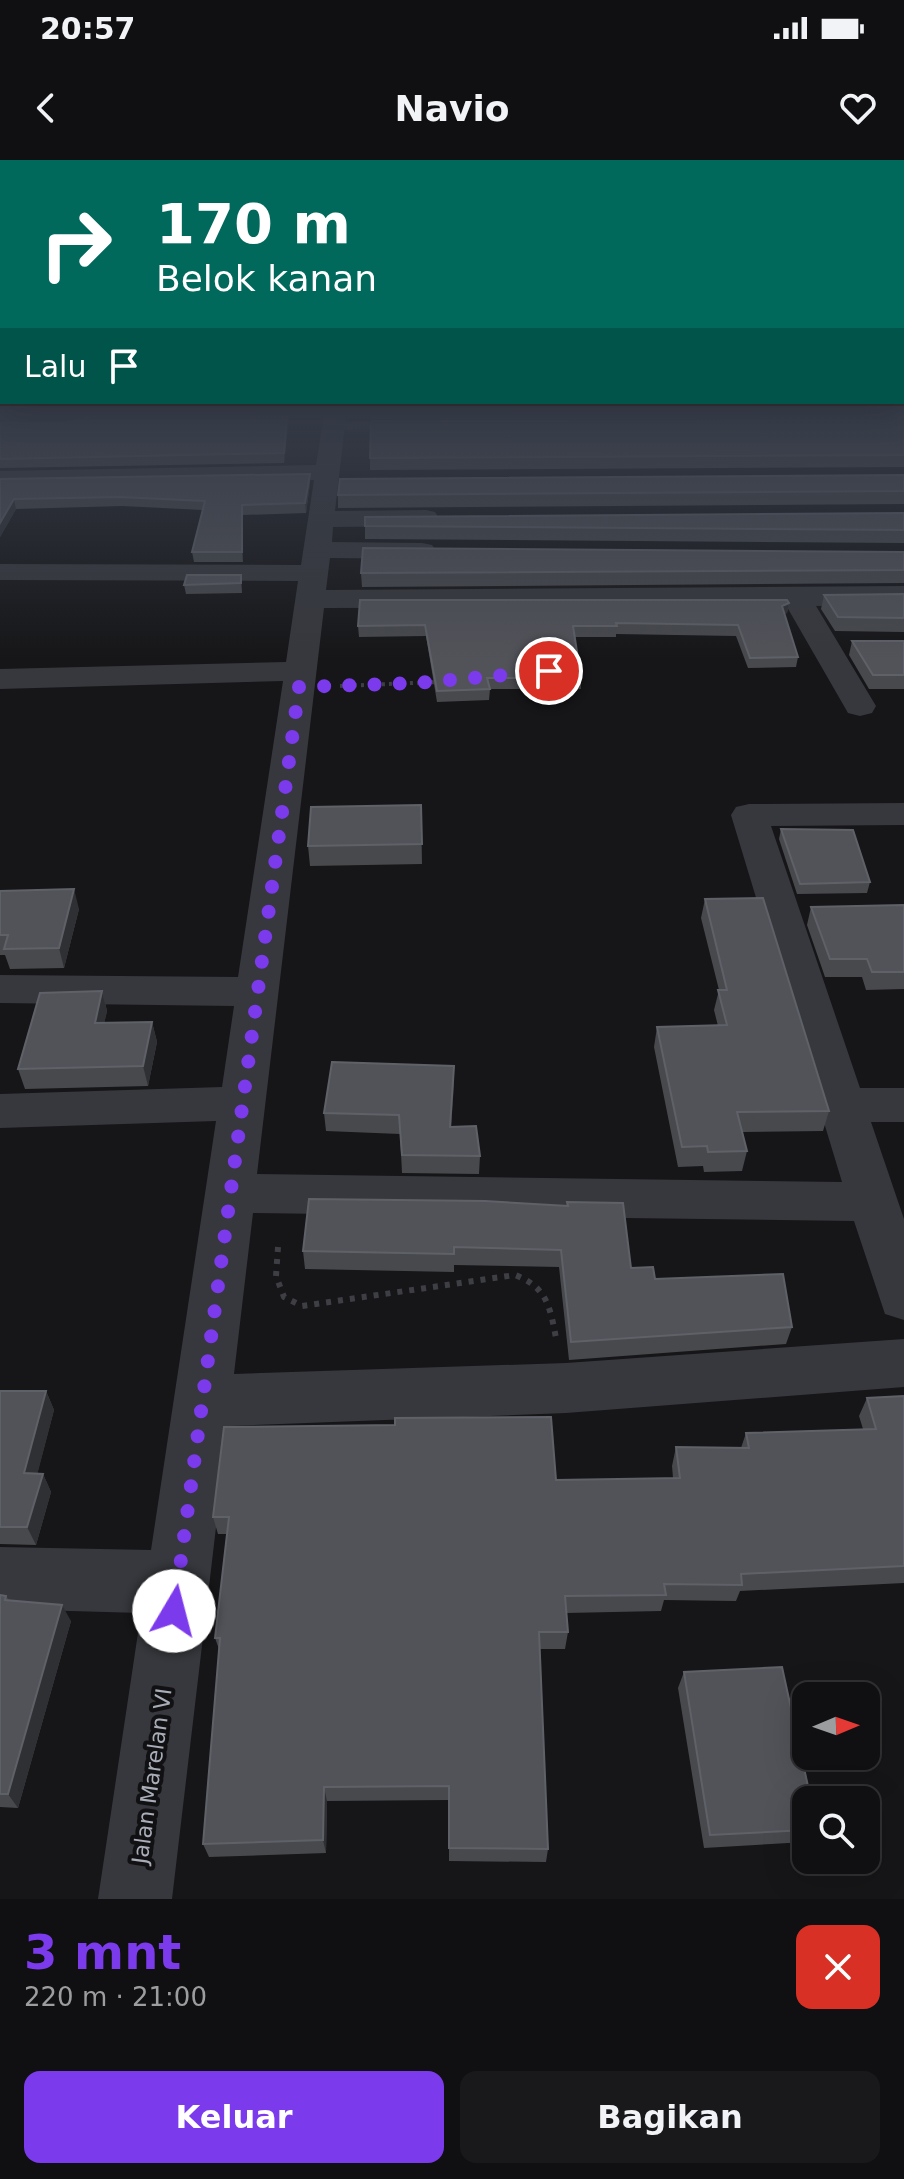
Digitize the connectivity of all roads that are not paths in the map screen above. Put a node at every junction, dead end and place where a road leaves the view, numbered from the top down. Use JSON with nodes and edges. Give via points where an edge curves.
{"nodes":[{"id":1,"x":132,"y":497,"type":"edge"},
{"id":2,"x":327,"y":497,"type":"edge"},
{"id":3,"x":447,"y":518,"type":"edge"},
{"id":4,"x":325,"y":525,"type":"junction"},
{"id":5,"x":444,"y":551,"type":"edge"},
{"id":6,"x":0,"y":572,"type":"edge"},
{"id":7,"x":904,"y":595,"type":"edge"},
{"id":8,"x":797,"y":598,"type":"junction"},
{"id":9,"x":0,"y":679,"type":"edge"},
{"id":10,"x":300,"y":679,"type":"junction"},
{"id":11,"x":860,"y":706,"type":"dead end"},
{"id":12,"x":904,"y":814,"type":"edge"},
{"id":13,"x":0,"y":989,"type":"edge"},
{"id":14,"x":257,"y":992,"type":"junction"},
{"id":15,"x":242,"y":1103,"type":"junction"},
{"id":16,"x":841,"y":1105,"type":"junction"},
{"id":17,"x":904,"y":1105,"type":"edge"},
{"id":18,"x":0,"y":1111,"type":"edge"},
{"id":19,"x":231,"y":1193,"type":"junction"},
{"id":20,"x":872,"y":1202,"type":"junction"},
{"id":21,"x":904,"y":1298,"type":"edge"},
{"id":22,"x":904,"y":1363,"type":"edge"},
{"id":23,"x":205,"y":1401,"type":"junction"},
{"id":24,"x":0,"y":1578,"type":"edge"},
{"id":25,"x":178,"y":1582,"type":"junction"},
{"id":26,"x":135,"y":1899,"type":"edge"}],
"edges":[{"from":1,"to":4,"type":"street"},
{"from":2,"to":4,"type":"street","name":"Jalan Marelan VI"},
{"from":3,"to":4,"type":"street"},
{"from":4,"to":5,"type":"street"},
{"from":4,"to":6,"type":"street"},
{"from":4,"to":8,"type":"street"},
{"from":4,"to":10,"type":"street","name":"Jalan Marelan VI"},
{"from":7,"to":8,"type":"street"},
{"from":8,"to":11,"type":"street","via":[[837,643]]},
{"from":9,"to":10,"type":"street"},
{"from":10,"to":14,"type":"street","name":"Jalan Marelan VI"},
{"from":12,"to":16,"type":"street","via":[[749,815],[794,910]]},
{"from":13,"to":14,"type":"street"},
{"from":14,"to":15,"type":"street","name":"Jalan Marelan VI"},
{"from":15,"to":18,"type":"street"},
{"from":15,"to":19,"type":"street","name":"Jalan Marelan VI"},
{"from":16,"to":17,"type":"street"},
{"from":16,"to":20,"type":"street"},
{"from":19,"to":20,"type":"street"},
{"from":19,"to":23,"type":"street","name":"Jalan Marelan VI"},
{"from":20,"to":21,"type":"street"},
{"from":22,"to":23,"type":"street","via":[[566,1388]]},
{"from":23,"to":25,"type":"street","name":"Jalan Marelan VI"},
{"from":24,"to":25,"type":"street"},
{"from":25,"to":26,"type":"street","name":"Jalan Marelan VI"}]}
